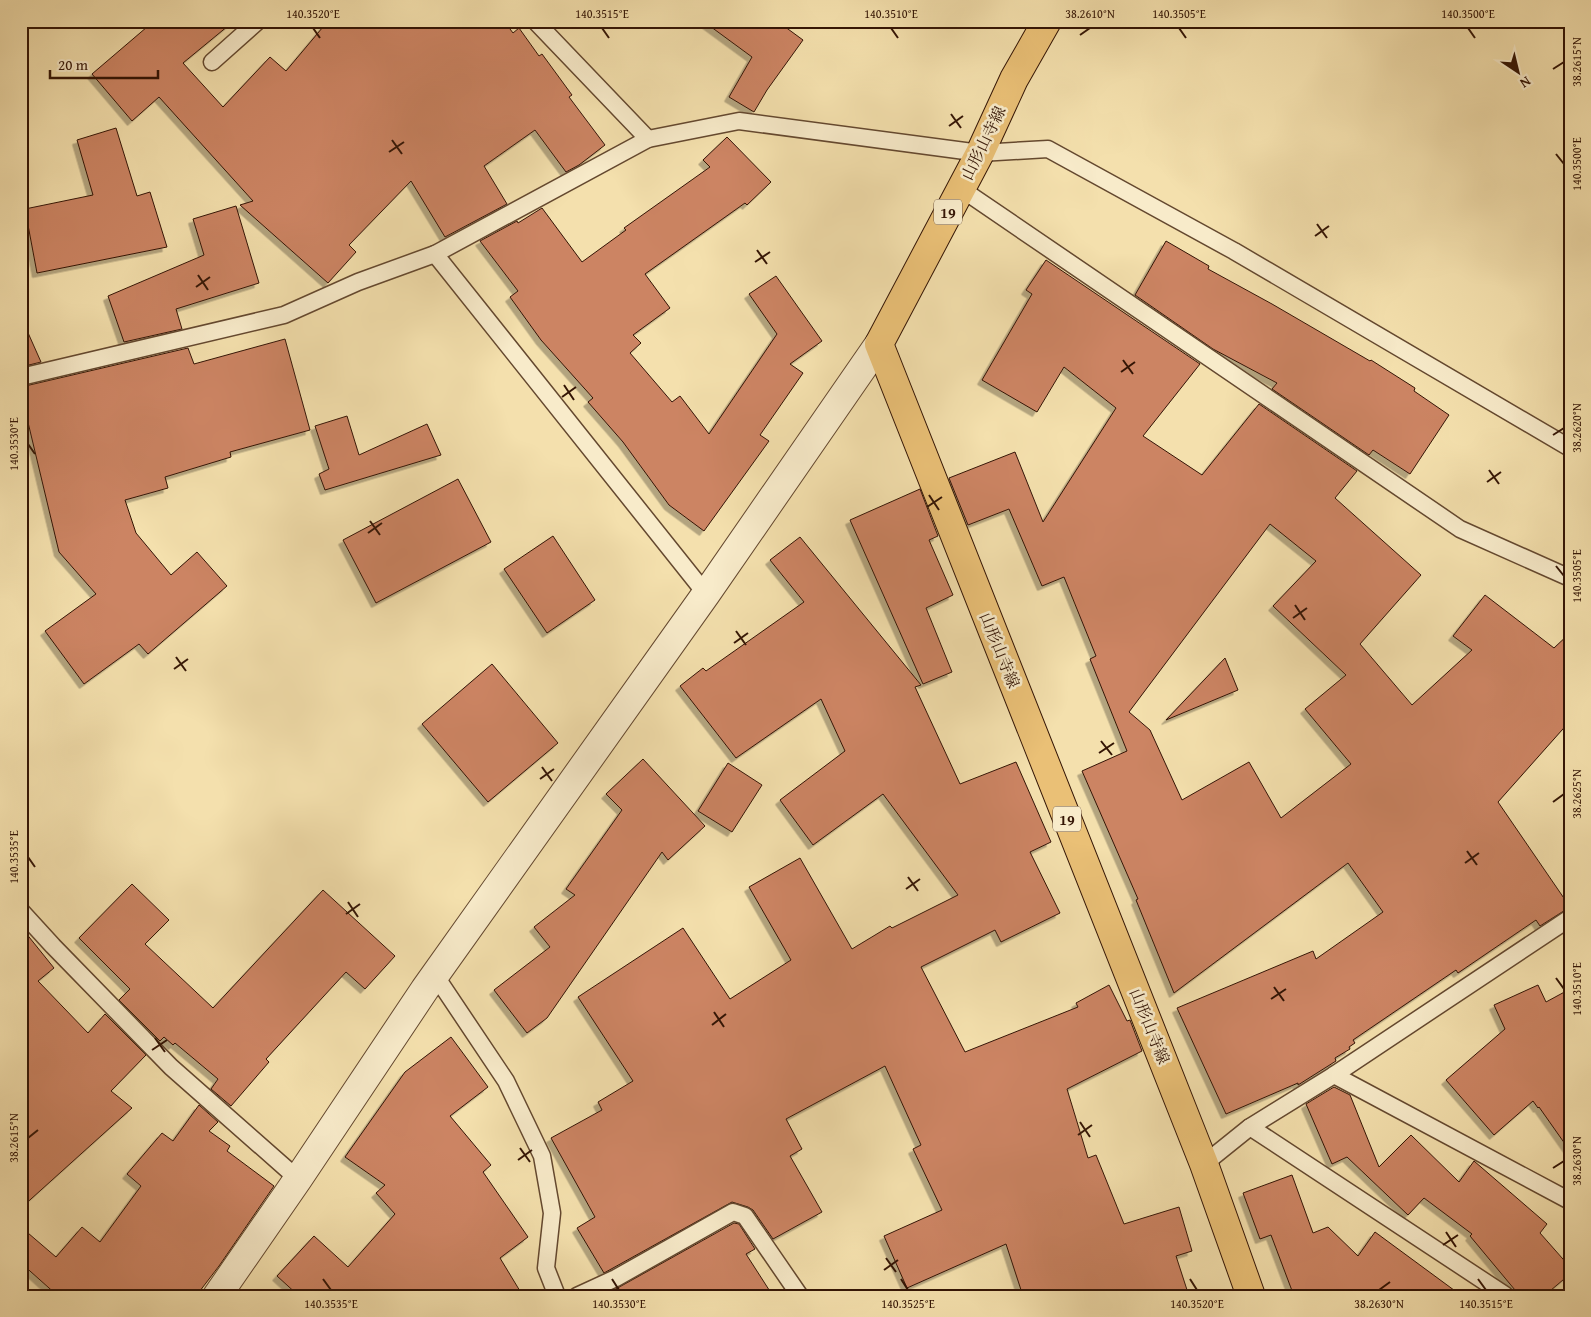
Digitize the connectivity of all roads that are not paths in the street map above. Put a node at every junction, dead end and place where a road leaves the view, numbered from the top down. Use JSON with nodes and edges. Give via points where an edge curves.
{"nodes":[{"id":1,"x":258,"y":21,"type":"edge"},
{"id":2,"x":535,"y":21,"type":"edge"},
{"id":3,"x":1047,"y":21,"type":"edge"},
{"id":4,"x":212,"y":62,"type":"dead end"},
{"id":5,"x":648,"y":138,"type":"junction"},
{"id":6,"x":980,"y":153,"type":"junction"},
{"id":7,"x":960,"y":188,"type":"junction"},
{"id":8,"x":435,"y":254,"type":"junction"},
{"id":9,"x":879,"y":344,"type":"junction"},
{"id":10,"x":21,"y":377,"type":"edge"},
{"id":11,"x":1570,"y":448,"type":"edge"},
{"id":12,"x":1570,"y":578,"type":"edge"},
{"id":13,"x":706,"y":594,"type":"junction"},
{"id":14,"x":21,"y":911,"type":"edge"},
{"id":15,"x":1570,"y":918,"type":"edge"},
{"id":16,"x":435,"y":975,"type":"junction"},
{"id":17,"x":1334,"y":1075,"type":"junction"},
{"id":18,"x":1250,"y":1127,"type":"junction"},
{"id":19,"x":1204,"y":1164,"type":"junction"},
{"id":20,"x":298,"y":1179,"type":"junction"},
{"id":21,"x":1570,"y":1201,"type":"edge"},
{"id":22,"x":217,"y":1296,"type":"edge"},
{"id":23,"x":557,"y":1296,"type":"edge"},
{"id":24,"x":577,"y":1296,"type":"edge"},
{"id":25,"x":800,"y":1296,"type":"edge"},
{"id":26,"x":1250,"y":1296,"type":"edge"},
{"id":27,"x":1505,"y":1296,"type":"edge"}],
"edges":[{"from":1,"to":4,"type":"lane"},
{"from":2,"to":5,"type":"lane"},
{"from":3,"to":6,"type":"main road","name":"山形山寺線","number":"19","via":[[1014,79]]},
{"from":5,"to":6,"type":"lane","via":[[739,121]]},
{"from":5,"to":8,"type":"lane"},
{"from":6,"to":7,"type":"main road","name":"山形山寺線","number":"19"},
{"from":6,"to":11,"type":"lane","via":[[1048,149],[1234,251]]},
{"from":7,"to":9,"type":"main road","name":"山形山寺線","number":"19"},
{"from":7,"to":12,"type":"lane","via":[[1460,529]]},
{"from":8,"to":10,"type":"lane","via":[[358,282],[284,315]]},
{"from":8,"to":13,"type":"lane"},
{"from":9,"to":13,"type":"street"},
{"from":9,"to":19,"type":"main road","name":"山形山寺線","number":"19"},
{"from":13,"to":16,"type":"street"},
{"from":14,"to":20,"type":"lane","via":[[171,1067]]},
{"from":15,"to":17,"type":"lane"},
{"from":16,"to":20,"type":"street"},
{"from":16,"to":23,"type":"lane","via":[[506,1081],[542,1156],[552,1213],[546,1268]]},
{"from":17,"to":18,"type":"lane"},
{"from":17,"to":21,"type":"lane"},
{"from":18,"to":19,"type":"lane"},
{"from":18,"to":27,"type":"lane"},
{"from":19,"to":26,"type":"main road","name":"山形山寺線","number":"19"},
{"from":20,"to":22,"type":"street"},
{"from":24,"to":25,"type":"lane","via":[[616,1278],[733,1212],[745,1216]]}]}
